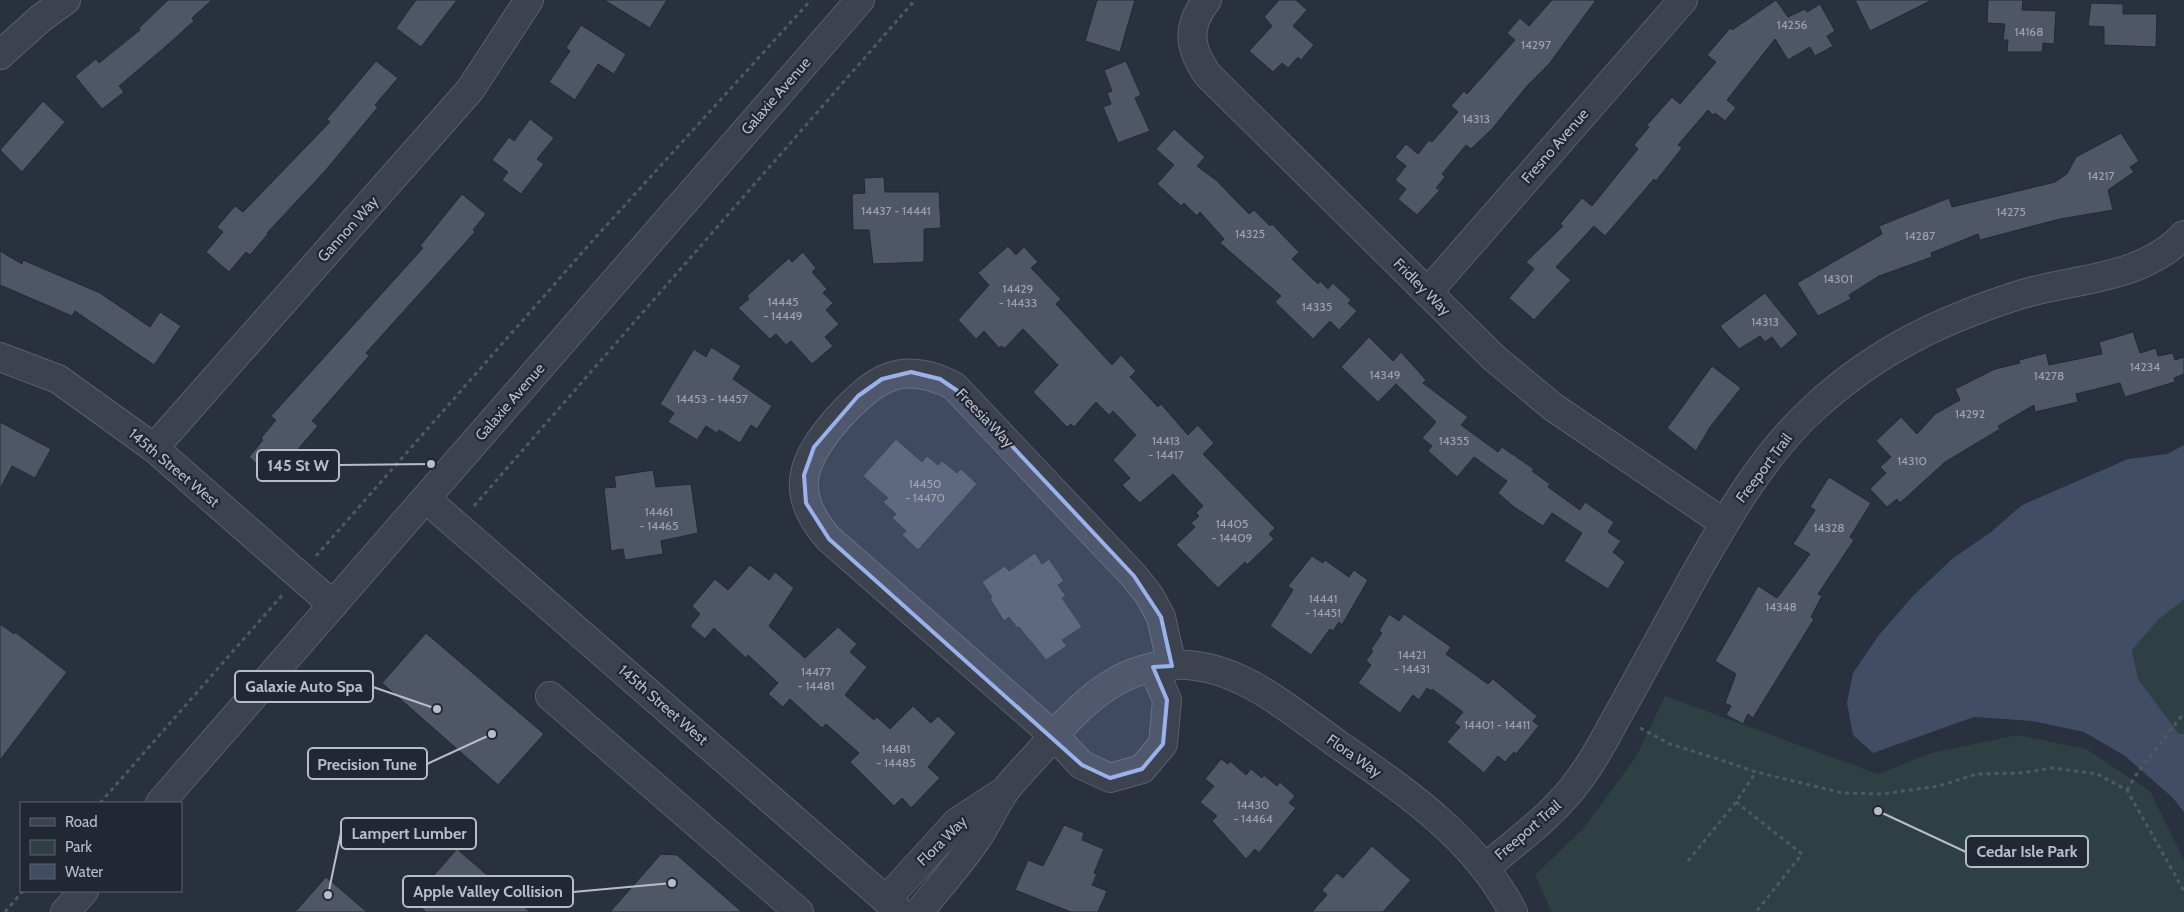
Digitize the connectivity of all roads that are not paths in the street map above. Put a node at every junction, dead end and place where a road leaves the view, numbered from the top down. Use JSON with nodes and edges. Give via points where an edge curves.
{"nodes":[{"id":1,"x":66,"y":0,"type":"edge"},
{"id":2,"x":529,"y":0,"type":"edge"},
{"id":3,"x":860,"y":0,"type":"edge"},
{"id":4,"x":1207,"y":0,"type":"edge"},
{"id":5,"x":1683,"y":0,"type":"edge"},
{"id":6,"x":0,"y":55,"type":"edge"},
{"id":7,"x":2184,"y":235,"type":"edge"},
{"id":8,"x":1428,"y":292,"type":"junction"},
{"id":9,"x":0,"y":357,"type":"edge"},
{"id":10,"x":154,"y":448,"type":"junction"},
{"id":11,"x":426,"y":499,"type":"junction"},
{"id":12,"x":1724,"y":523,"type":"junction"},
{"id":13,"x":333,"y":605,"type":"junction"},
{"id":14,"x":1163,"y":666,"type":"junction"},
{"id":15,"x":550,"y":696,"type":"dead end"},
{"id":16,"x":1053,"y":735,"type":"junction"},
{"id":17,"x":1005,"y":791,"type":"junction"},
{"id":18,"x":161,"y":802,"type":"edge"},
{"id":19,"x":1485,"y":868,"type":"junction"},
{"id":20,"x":83,"y":892,"type":"edge"},
{"id":21,"x":893,"y":906,"type":"edge"},
{"id":22,"x":65,"y":912,"type":"edge"},
{"id":23,"x":799,"y":912,"type":"edge"},
{"id":24,"x":919,"y":912,"type":"edge"},
{"id":25,"x":1514,"y":912,"type":"edge"}],
"edges":[{"from":1,"to":6,"type":"street"},
{"from":2,"to":10,"type":"street","name":"Gannon Way","via":[[470,90]]},
{"from":3,"to":11,"type":"street","name":"Galaxie Avenue"},
{"from":4,"to":8,"type":"street","name":"Fridley Way","via":[[1194,20],[1191,40],[1207,74]]},
{"from":5,"to":8,"type":"street","name":"Fresno Avenue"},
{"from":7,"to":12,"type":"street","name":"Freeport Trail","via":[[2162,254],[2144,263],[2023,294],[1975,310],[1930,328],[1887,352],[1846,380],[1780,443],[1750,481]]},
{"from":8,"to":12,"type":"street","name":"Fridley Way","via":[[1494,358],[1553,407]]},
{"from":9,"to":10,"type":"street","name":"145th Street West","via":[[58,379]]},
{"from":10,"to":13,"type":"street","name":"145th Street West"},
{"from":11,"to":13,"type":"street","name":"Galaxie Avenue"},
{"from":11,"to":21,"type":"street","name":"145th Street West"},
{"from":12,"to":19,"type":"street","name":"Freeport Trail","via":[[1582,775],[1550,814]]},
{"from":13,"to":18,"type":"street","name":"Galaxie Avenue"},
{"from":14,"to":16,"type":"street","name":"Flora Way","via":[[1117,680],[1093,695]]},
{"from":14,"to":16,"type":"street","via":[[1167,700],[1163,744],[1142,769],[1110,778],[1082,764]]},
{"from":14,"to":16,"type":"street","name":"Freesia Way","via":[[1161,617],[1149,595],[965,396],[954,386],[926,374],[911,372],[882,379],[858,396],[814,447],[804,475],[806,503],[811,517],[829,539]]},
{"from":14,"to":19,"type":"street","name":"Flora Way","via":[[1196,666],[1219,672],[1263,692],[1402,789],[1446,826]]},
{"from":15,"to":23,"type":"street"},
{"from":16,"to":17,"type":"street","name":"Flora Way"},
{"from":17,"to":21,"type":"street","name":"Flora Way","via":[[957,822]]},
{"from":17,"to":24,"type":"street","name":"Flora Way","via":[[976,840]]},
{"from":19,"to":25,"type":"street","name":"Flora Way"},
{"from":20,"to":22,"type":"street"}]}
